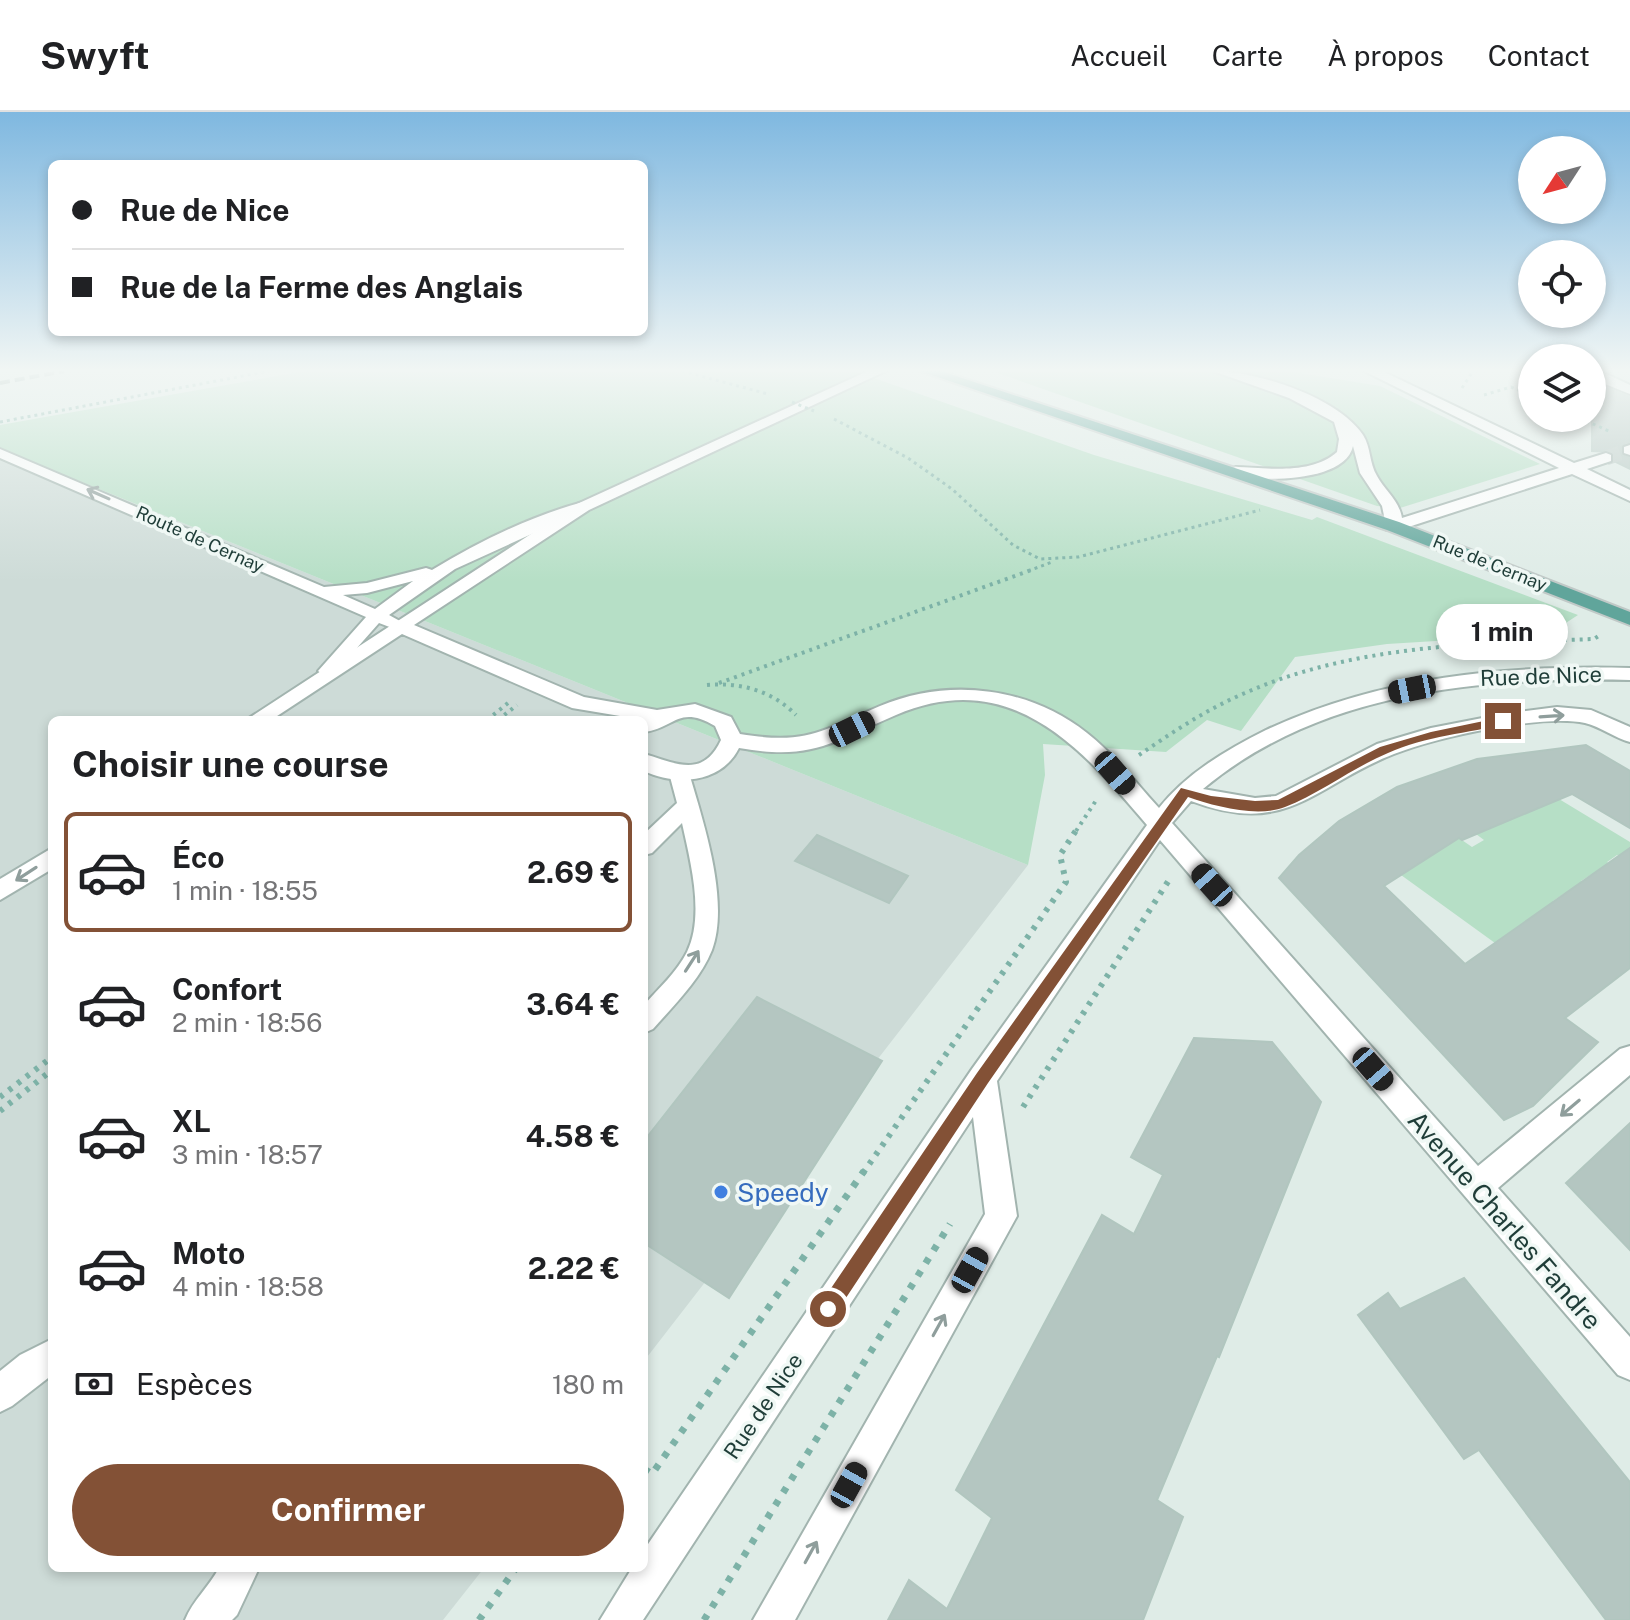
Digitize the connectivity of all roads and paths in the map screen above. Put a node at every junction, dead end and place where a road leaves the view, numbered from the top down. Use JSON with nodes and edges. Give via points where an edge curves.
{"nodes":[{"id":1,"x":726,"y":441,"type":"edge"},
{"id":2,"x":881,"y":441,"type":"edge"},
{"id":3,"x":1142,"y":441,"type":"edge"},
{"id":4,"x":1347,"y":441,"type":"edge"},
{"id":5,"x":1359,"y":441,"type":"edge"},
{"id":6,"x":1517,"y":441,"type":"edge"},
{"id":7,"x":0,"y":453,"type":"edge"},
{"id":8,"x":1606,"y":458,"type":"tunnel mouth"},
{"id":9,"x":1572,"y":468,"type":"junction"},
{"id":10,"x":1236,"y":472,"type":"junction"},
{"id":11,"x":1630,"y":496,"type":"edge"},
{"id":12,"x":1312,"y":498,"type":"junction"},
{"id":13,"x":583,"y":507,"type":"junction"},
{"id":14,"x":1393,"y":526,"type":"junction"},
{"id":15,"x":460,"y":559,"type":"junction"},
{"id":16,"x":1057,"y":561,"type":"junction"},
{"id":17,"x":320,"y":593,"type":"junction"},
{"id":18,"x":376,"y":617,"type":"junction"},
{"id":19,"x":1630,"y":619,"type":"edge"},
{"id":20,"x":400,"y":626,"type":"junction"},
{"id":21,"x":327,"y":671,"type":"junction"},
{"id":22,"x":1630,"y":674,"type":"edge"},
{"id":23,"x":718,"y":683,"type":"dead end"},
{"id":24,"x":518,"y":704,"type":"dead end"},
{"id":25,"x":262,"y":716,"type":"edge"},
{"id":26,"x":503,"y":716,"type":"edge"},
{"id":27,"x":628,"y":716,"type":"edge"},
{"id":28,"x":651,"y":722,"type":"edge"},
{"id":29,"x":1630,"y":735,"type":"edge"},
{"id":30,"x":732,"y":740,"type":"junction"},
{"id":31,"x":648,"y":763,"type":"edge"},
{"id":32,"x":679,"y":773,"type":"junction"},
{"id":33,"x":1186,"y":791,"type":"junction"},
{"id":34,"x":688,"y":804,"type":"junction"},
{"id":35,"x":1159,"y":824,"type":"junction"},
{"id":36,"x":648,"y":843,"type":"edge"},
{"id":37,"x":48,"y":860,"type":"edge"},
{"id":38,"x":1066,"y":882,"type":"dead end"},
{"id":39,"x":0,"y":891,"type":"edge"},
{"id":40,"x":648,"y":1017,"type":"edge"},
{"id":41,"x":1630,"y":1058,"type":"edge"},
{"id":42,"x":48,"y":1060,"type":"edge"},
{"id":43,"x":48,"y":1073,"type":"edge"},
{"id":44,"x":982,"y":1078,"type":"junction"},
{"id":45,"x":0,"y":1097,"type":"edge"},
{"id":46,"x":0,"y":1111,"type":"edge"},
{"id":47,"x":1476,"y":1187,"type":"junction"},
{"id":48,"x":48,"y":1358,"type":"edge"},
{"id":49,"x":1630,"y":1363,"type":"edge"},
{"id":50,"x":0,"y":1394,"type":"edge"},
{"id":51,"x":648,"y":1472,"type":"edge"},
{"id":52,"x":238,"y":1572,"type":"edge"},
{"id":53,"x":513,"y":1572,"type":"edge"},
{"id":54,"x":205,"y":1620,"type":"edge"},
{"id":55,"x":479,"y":1620,"type":"edge"},
{"id":56,"x":620,"y":1620,"type":"edge"},
{"id":57,"x":773,"y":1620,"type":"edge"}],
"edges":[{"from":1,"to":13,"type":"street"},
{"from":2,"to":16,"type":"path","via":[[952,489],[1027,555]]},
{"from":3,"to":10,"type":"main road"},
{"from":4,"to":10,"type":"street","via":[[1345,452],[1325,468]]},
{"from":5,"to":14,"type":"street","via":[[1368,475],[1394,509]]},
{"from":6,"to":9,"type":"street"},
{"from":17,"to":7,"type":"lane","name":"Route de Cernay","one_way":true},
{"from":8,"to":9,"type":"street"},
{"from":9,"to":11,"type":"street"},
{"from":9,"to":14,"type":"street"},
{"from":10,"to":12,"type":"main road"},
{"from":12,"to":14,"type":"main road"},
{"from":12,"to":16,"type":"path"},
{"from":13,"to":15,"type":"lane"},
{"from":13,"to":20,"type":"street"},
{"from":14,"to":19,"type":"main road","name":"Rue de Cernay"},
{"from":15,"to":17,"type":"lane","via":[[410,579]]},
{"from":15,"to":18,"type":"lane"},
{"from":16,"to":23,"type":"path"},
{"from":17,"to":18,"type":"lane","name":"Route de Cernay"},
{"from":18,"to":20,"type":"lane","name":"Route de Cernay"},
{"from":18,"to":21,"type":"lane"},
{"from":20,"to":21,"type":"street"},
{"from":20,"to":27,"type":"street","via":[[579,703]]},
{"from":21,"to":25,"type":"street"},
{"from":22,"to":33,"type":"street","name":"Rue de Nice","via":[[1468,679],[1352,702],[1250,746]]},
{"from":24,"to":26,"type":"path"},
{"from":28,"to":30,"type":"street","via":[[687,710],[714,715],[724,722]]},
{"from":33,"to":29,"type":"street","one_way":true,"via":[[1210,800],[1280,804],[1385,749],[1431,735],[1557,714],[1591,717]]},
{"from":30,"to":32,"type":"street","via":[[710,767]]},
{"from":30,"to":35,"type":"street","name":"Avenue Charles Fandre","via":[[809,744],[914,701],[958,696],[1006,701],[1044,713],[1081,736]]},
{"from":31,"to":32,"type":"street"},
{"from":32,"to":34,"type":"lane"},
{"from":33,"to":35,"type":"street","name":"Rue de Nice"},
{"from":34,"to":36,"type":"lane"},
{"from":40,"to":34,"type":"lane","one_way":true,"via":[[700,950],[706,930],[706,901]]},
{"from":35,"to":44,"type":"street","name":"Rue de Nice"},
{"from":35,"to":47,"type":"street","name":"Avenue Charles Fandre"},
{"from":37,"to":39,"type":"street","one_way":true},
{"from":38,"to":51,"type":"path","via":[[652,1474]]},
{"from":41,"to":47,"type":"street","one_way":true},
{"from":42,"to":45,"type":"path"},
{"from":43,"to":46,"type":"path"},
{"from":44,"to":56,"type":"street","name":"Rue de Nice"},
{"from":57,"to":44,"type":"street","one_way":true,"via":[[1001,1216]]},
{"from":47,"to":49,"type":"street","name":"Avenue Charles Fandre"},
{"from":48,"to":50,"type":"street"},
{"from":52,"to":54,"type":"street","via":[[223,1601]]},
{"from":53,"to":55,"type":"path"}]}
